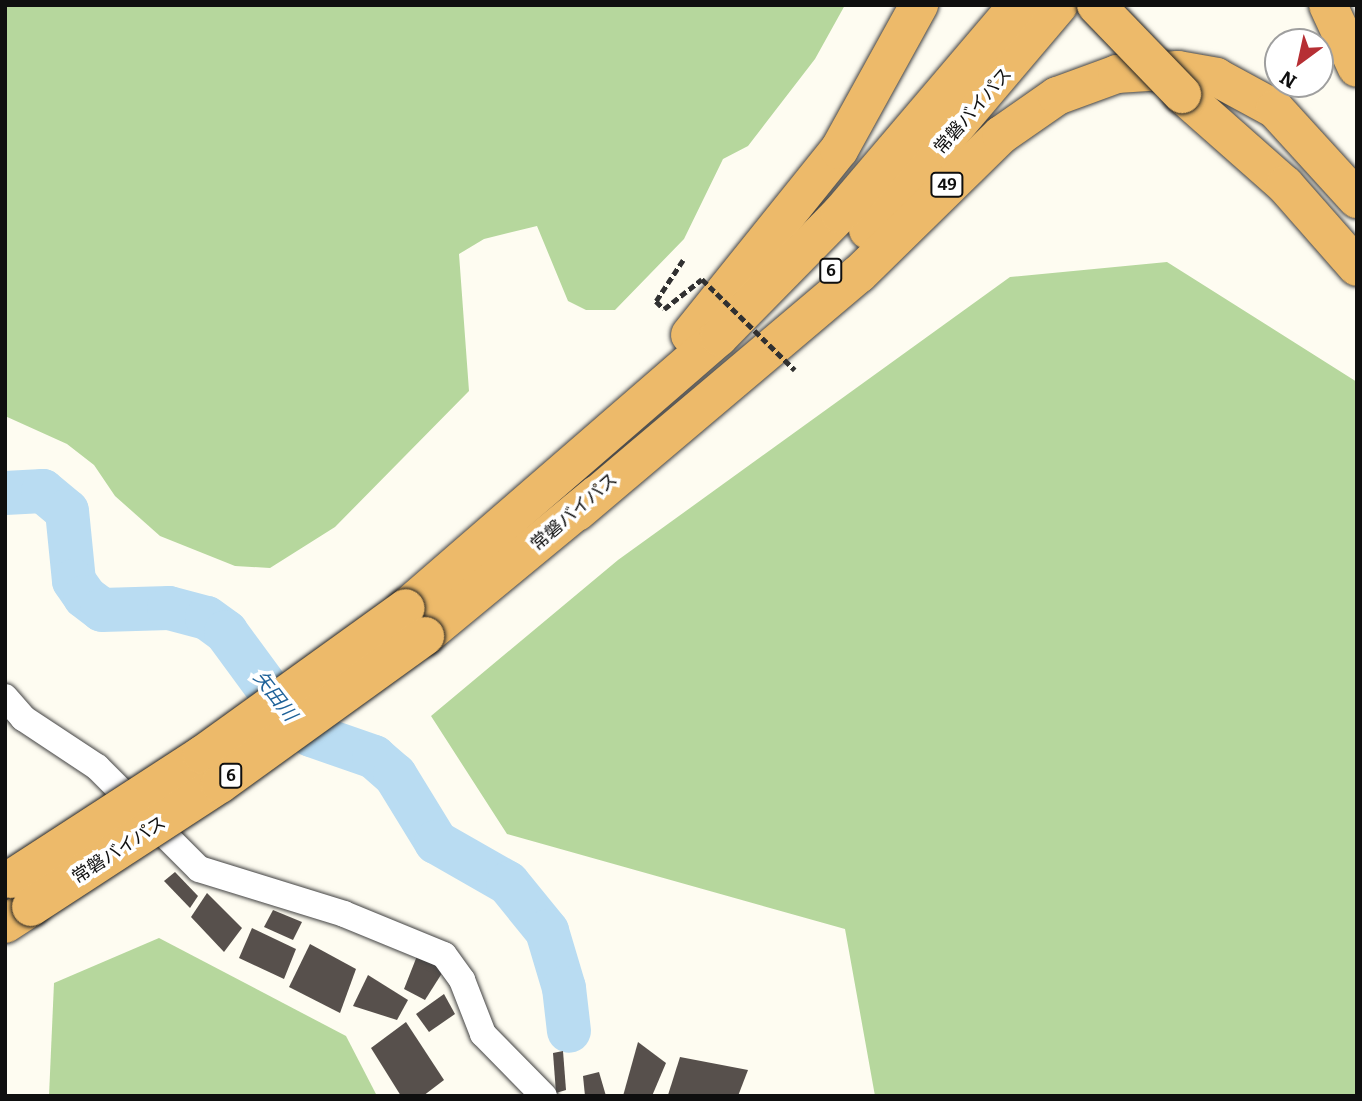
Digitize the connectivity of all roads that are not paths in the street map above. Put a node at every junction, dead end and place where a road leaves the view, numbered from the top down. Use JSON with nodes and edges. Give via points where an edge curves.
{"nodes":[{"id":1,"x":919,"y":5,"type":"edge"},
{"id":2,"x":1018,"y":5,"type":"edge"},
{"id":3,"x":1059,"y":5,"type":"edge"},
{"id":4,"x":1096,"y":5,"type":"edge"},
{"id":5,"x":1328,"y":5,"type":"edge"},
{"id":6,"x":1357,"y":68,"type":"edge"},
{"id":7,"x":1357,"y":199,"type":"edge"},
{"id":8,"x":1357,"y":267,"type":"edge"},
{"id":9,"x":562,"y":502,"type":"junction"},
{"id":10,"x":5,"y":697,"type":"edge"},
{"id":11,"x":13,"y":898,"type":"edge"},
{"id":12,"x":544,"y":1096,"type":"edge"}],
"edges":[{"from":1,"to":9,"type":"highway","via":[[839,150]]},
{"from":2,"to":9,"type":"highway","name":"常磐バイパス","number":"6","via":[[821,233]]},
{"from":3,"to":9,"type":"highway","name":"常磐バイパス","number":"6","via":[[842,260]]},
{"from":4,"to":8,"type":"highway","bridge":true,"via":[[1182,94],[1285,185]]},
{"from":5,"to":6,"type":"highway"},
{"from":7,"to":9,"type":"highway","number":"49","via":[[1275,108],[1216,76],[1178,70],[1116,74],[1057,96],[1001,135],[849,283]]},
{"from":9,"to":11,"type":"highway","name":"常磐バイパス","number":"6","bridge":true,"via":[[220,784]]},
{"from":10,"to":12,"type":"street","via":[[23,718],[97,767],[199,869],[344,914],[444,955],[462,980],[483,1034]]}]}
